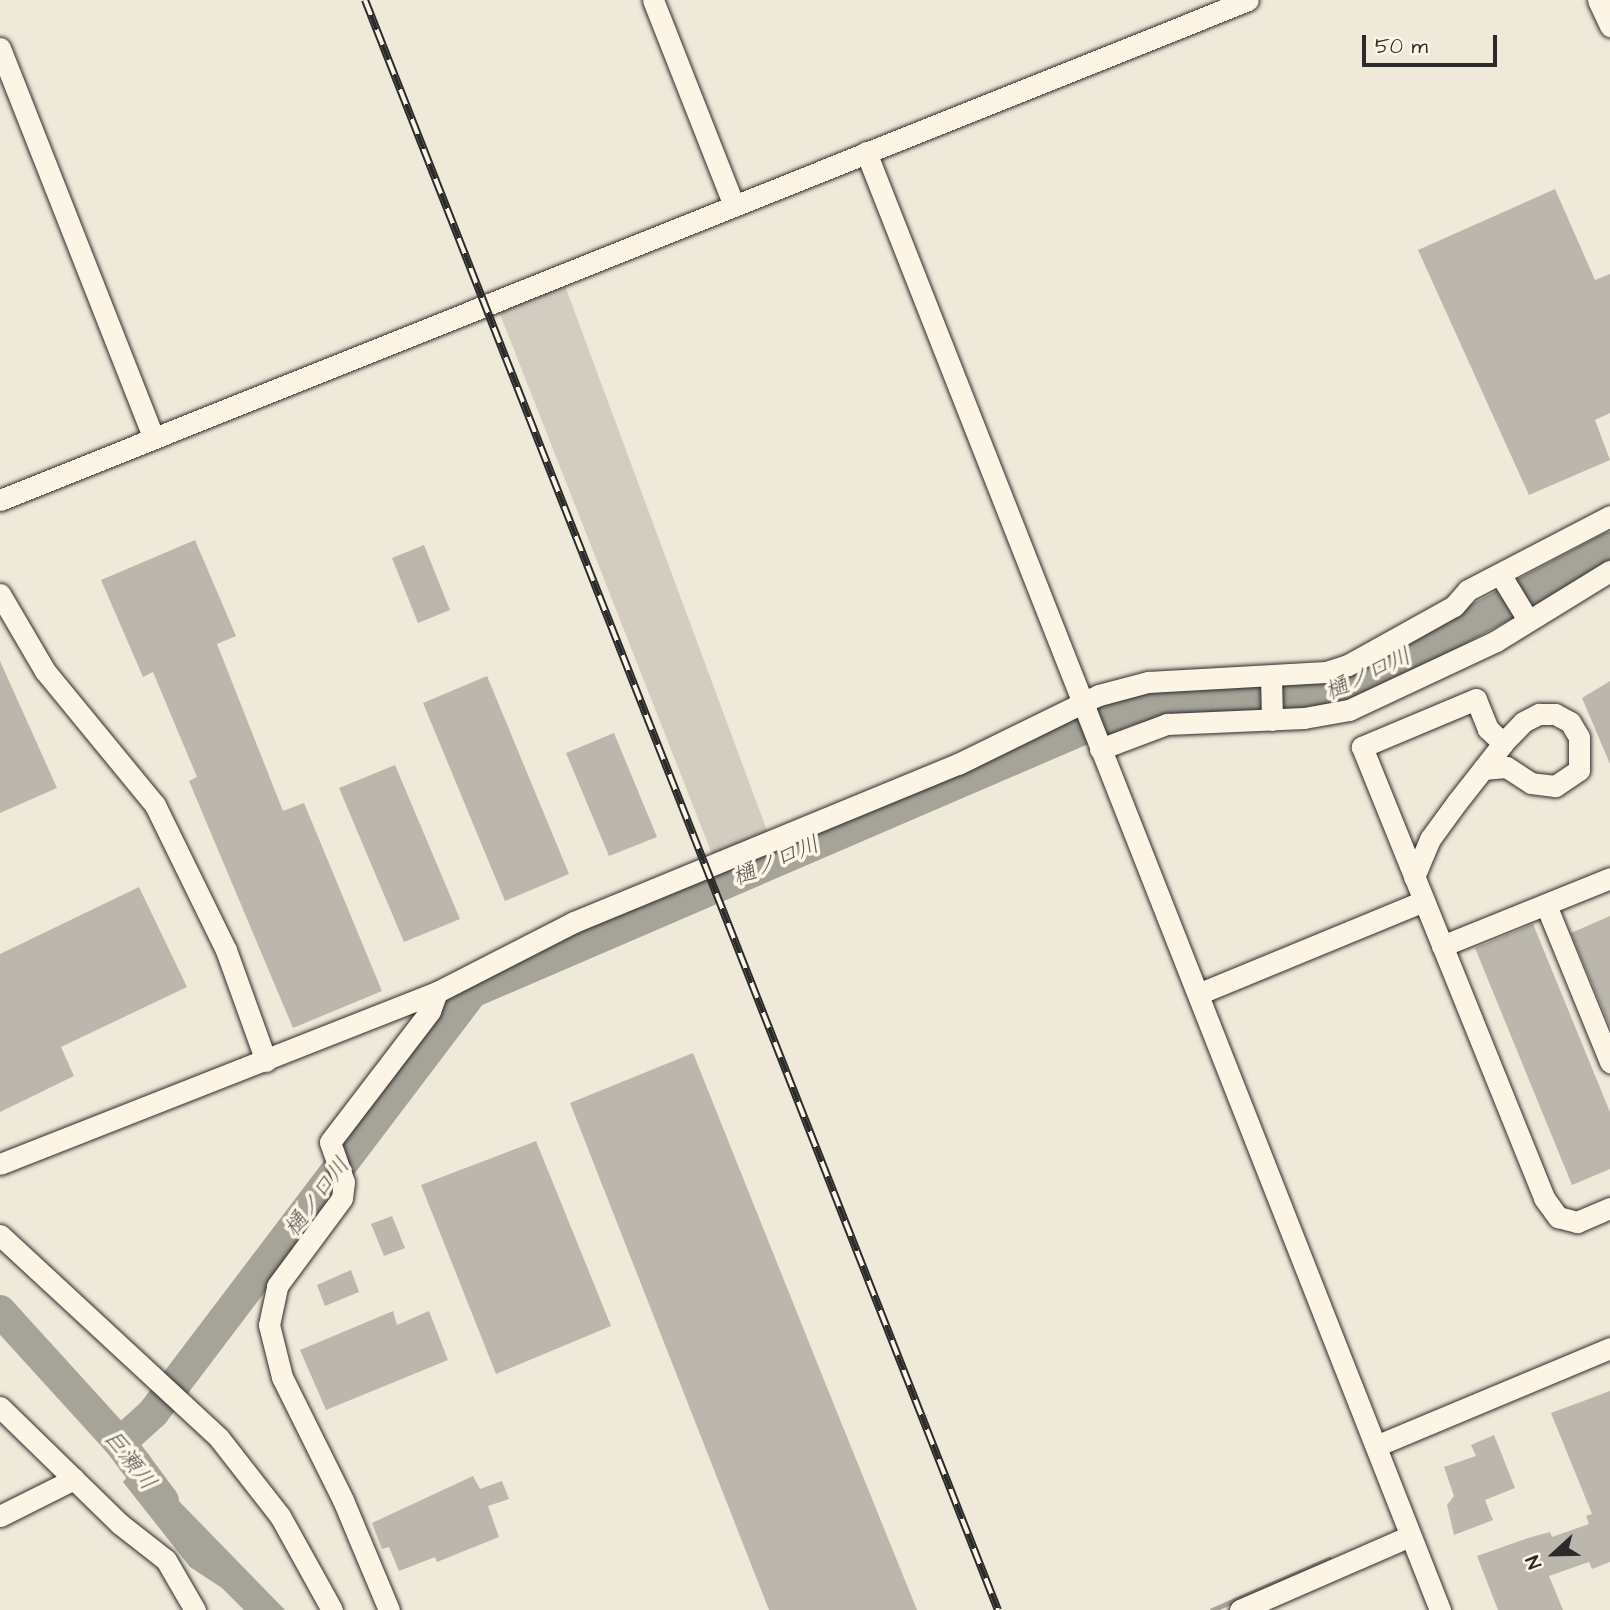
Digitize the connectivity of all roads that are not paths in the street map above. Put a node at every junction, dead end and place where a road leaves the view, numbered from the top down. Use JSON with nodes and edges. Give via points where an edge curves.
{"nodes":[{"id":1,"x":653,"y":0,"type":"edge"},
{"id":2,"x":1248,"y":0,"type":"edge"},
{"id":3,"x":1598,"y":0,"type":"edge"},
{"id":4,"x":1610,"y":26,"type":"edge"},
{"id":5,"x":0,"y":48,"type":"edge"},
{"id":6,"x":866,"y":152,"type":"junction"},
{"id":7,"x":734,"y":205,"type":"junction"},
{"id":8,"x":154,"y":438,"type":"junction"},
{"id":9,"x":0,"y":500,"type":"edge"},
{"id":10,"x":1610,"y":516,"type":"edge"},
{"id":11,"x":1610,"y":572,"type":"edge"},
{"id":12,"x":1502,"y":577,"type":"junction"},
{"id":13,"x":0,"y":594,"type":"edge"},
{"id":14,"x":1525,"y":617,"type":"junction"},
{"id":15,"x":1271,"y":680,"type":"junction"},
{"id":16,"x":1084,"y":708,"type":"junction"},
{"id":17,"x":1272,"y":717,"type":"junction"},
{"id":18,"x":1503,"y":743,"type":"junction"},
{"id":19,"x":1098,"y":745,"type":"junction"},
{"id":20,"x":1483,"y":769,"type":"junction"},
{"id":21,"x":1414,"y":877,"type":"junction"},
{"id":22,"x":1610,"y":878,"type":"edge"},
{"id":23,"x":1424,"y":901,"type":"junction"},
{"id":24,"x":1546,"y":905,"type":"junction"},
{"id":25,"x":1442,"y":946,"type":"junction"},
{"id":26,"x":438,"y":992,"type":"junction"},
{"id":27,"x":1198,"y":994,"type":"junction"},
{"id":28,"x":266,"y":1061,"type":"junction"},
{"id":29,"x":1610,"y":1062,"type":"edge"},
{"id":30,"x":0,"y":1164,"type":"edge"},
{"id":31,"x":1610,"y":1208,"type":"edge"},
{"id":32,"x":0,"y":1235,"type":"edge"},
{"id":33,"x":1610,"y":1348,"type":"edge"},
{"id":34,"x":0,"y":1408,"type":"edge"},
{"id":35,"x":1376,"y":1446,"type":"junction"},
{"id":36,"x":74,"y":1479,"type":"junction"},
{"id":37,"x":0,"y":1516,"type":"edge"},
{"id":38,"x":1410,"y":1536,"type":"junction"},
{"id":39,"x":195,"y":1610,"type":"edge"},
{"id":40,"x":332,"y":1610,"type":"edge"},
{"id":41,"x":389,"y":1610,"type":"edge"},
{"id":42,"x":1240,"y":1610,"type":"edge"},
{"id":43,"x":1440,"y":1610,"type":"edge"}],
"edges":[{"from":1,"to":7,"type":"street"},
{"from":2,"to":6,"type":"street"},
{"from":3,"to":4,"type":"street"},
{"from":5,"to":8,"type":"street"},
{"from":6,"to":7,"type":"street"},
{"from":6,"to":16,"type":"street"},
{"from":7,"to":8,"type":"street"},
{"from":8,"to":9,"type":"street"},
{"from":10,"to":12,"type":"street"},
{"from":11,"to":14,"type":"street"},
{"from":12,"to":14,"type":"street"},
{"from":12,"to":15,"type":"street","via":[[1468,590],[1454,606],[1348,664]]},
{"from":13,"to":28,"type":"street","via":[[45,671],[155,804],[226,950]]},
{"from":14,"to":17,"type":"street","via":[[1496,641],[1349,710]]},
{"from":15,"to":16,"type":"street","via":[[1149,682],[1126,686]]},
{"from":15,"to":17,"type":"street"},
{"from":16,"to":19,"type":"street"},
{"from":16,"to":26,"type":"street","via":[[574,922]]},
{"from":17,"to":19,"type":"street","via":[[1167,724]]},
{"from":18,"to":20,"type":"street"},
{"from":18,"to":20,"type":"street","via":[[1529,718],[1555,714],[1578,733],[1582,760],[1572,778],[1547,787],[1526,782],[1506,767]]},
{"from":18,"to":21,"type":"street","via":[[1488,729],[1476,699],[1362,747]]},
{"from":19,"to":27,"type":"street"},
{"from":20,"to":21,"type":"street","via":[[1430,839]]},
{"from":21,"to":23,"type":"street"},
{"from":22,"to":24,"type":"street"},
{"from":23,"to":25,"type":"street"},
{"from":23,"to":27,"type":"street"},
{"from":24,"to":25,"type":"street"},
{"from":24,"to":29,"type":"street"},
{"from":25,"to":31,"type":"street","via":[[1544,1198],[1558,1217],[1577,1222]]},
{"from":26,"to":28,"type":"street"},
{"from":26,"to":41,"type":"street","via":[[430,1011],[330,1142],[344,1182],[342,1198],[277,1286],[270,1325],[282,1377],[343,1500]]},
{"from":27,"to":35,"type":"street"},
{"from":28,"to":30,"type":"street"},
{"from":32,"to":40,"type":"street","via":[[219,1438],[280,1516]]},
{"from":33,"to":35,"type":"street"},
{"from":34,"to":36,"type":"street"},
{"from":35,"to":38,"type":"street"},
{"from":36,"to":37,"type":"street"},
{"from":36,"to":39,"type":"street","via":[[166,1560]]},
{"from":38,"to":42,"type":"street"},
{"from":38,"to":43,"type":"street"}]}
